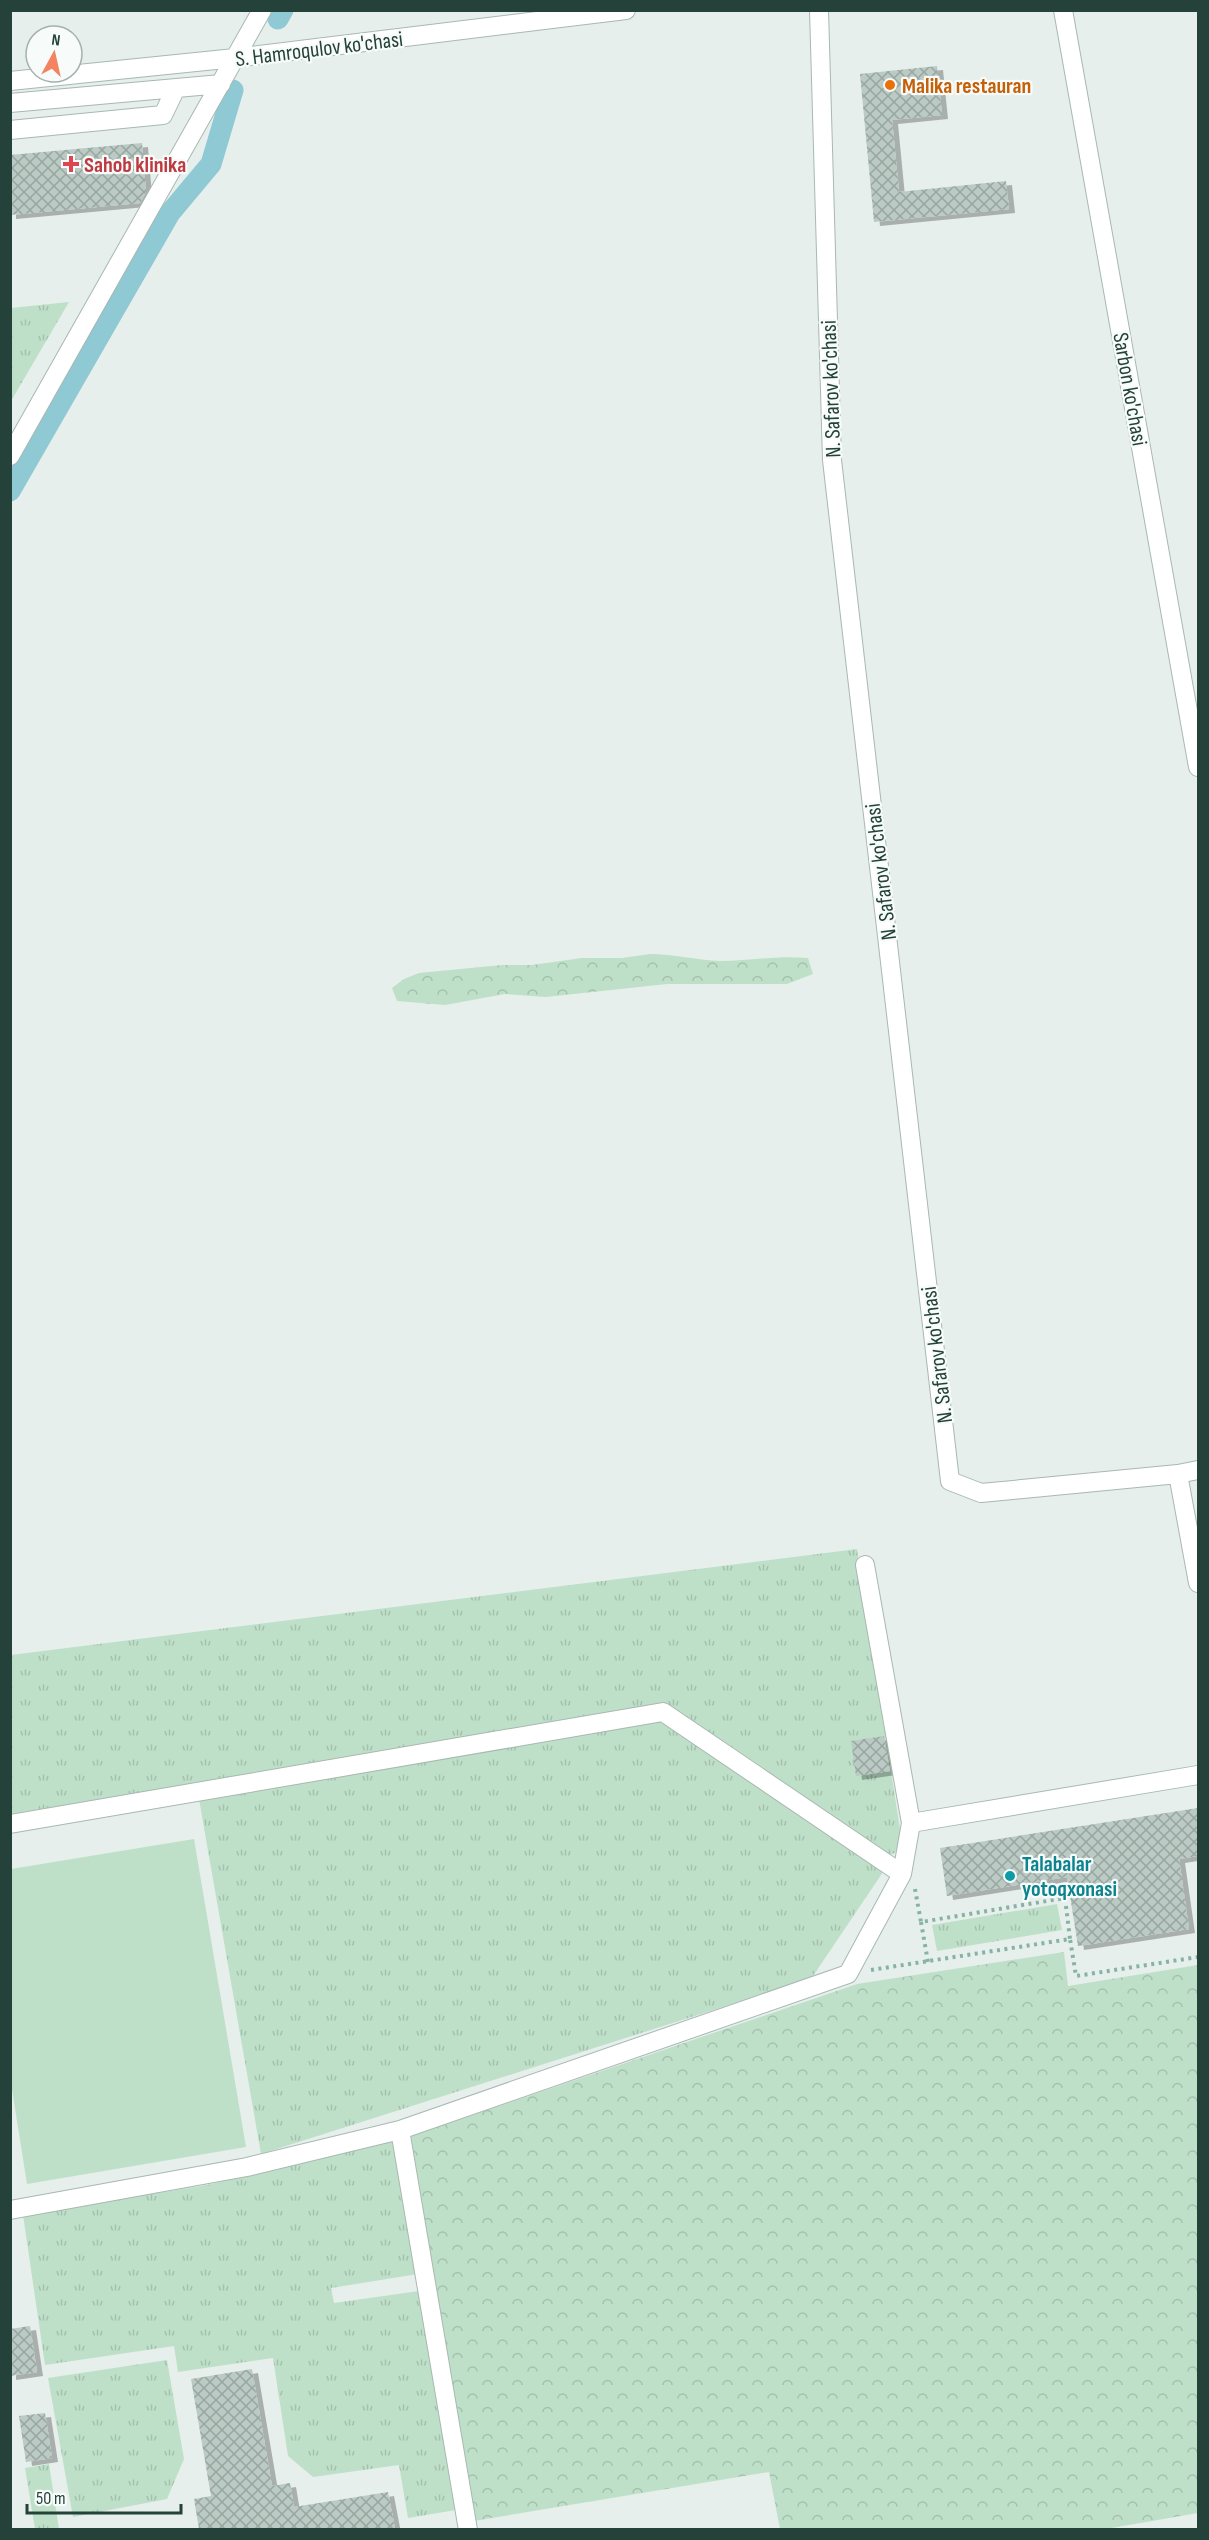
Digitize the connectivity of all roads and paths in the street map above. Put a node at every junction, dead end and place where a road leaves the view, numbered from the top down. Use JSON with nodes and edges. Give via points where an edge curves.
{"nodes":[{"id":1,"x":262,"y":10,"type":"edge"},
{"id":2,"x":626,"y":10,"type":"edge"},
{"id":3,"x":819,"y":10,"type":"edge"},
{"id":4,"x":1063,"y":10,"type":"edge"},
{"id":5,"x":235,"y":58,"type":"junction"},
{"id":6,"x":10,"y":81,"type":"edge"},
{"id":7,"x":220,"y":84,"type":"junction"},
{"id":8,"x":176,"y":88,"type":"junction"},
{"id":9,"x":10,"y":103,"type":"edge"},
{"id":10,"x":10,"y":130,"type":"edge"},
{"id":11,"x":10,"y":456,"type":"edge"},
{"id":12,"x":1197,"y":755,"type":"edge"},
{"id":13,"x":1198,"y":1470,"type":"edge"},
{"id":14,"x":1178,"y":1474,"type":"junction"},
{"id":15,"x":865,"y":1565,"type":"dead end"},
{"id":16,"x":1198,"y":1583,"type":"edge"},
{"id":17,"x":1198,"y":1775,"type":"edge"},
{"id":18,"x":911,"y":1823,"type":"junction"},
{"id":19,"x":10,"y":1824,"type":"edge"},
{"id":20,"x":902,"y":1874,"type":"junction"},
{"id":21,"x":921,"y":1922,"type":"junction"},
{"id":22,"x":1070,"y":1940,"type":"junction"},
{"id":23,"x":1198,"y":1957,"type":"edge"},
{"id":24,"x":928,"y":1962,"type":"junction"},
{"id":25,"x":848,"y":1974,"type":"junction"},
{"id":26,"x":400,"y":2130,"type":"junction"},
{"id":27,"x":10,"y":2210,"type":"edge"},
{"id":28,"x":468,"y":2529,"type":"edge"}],
"edges":[{"from":1,"to":5,"type":"street"},
{"from":2,"to":5,"type":"street","name":"S. Hamroqulov ko'chasi"},
{"from":3,"to":14,"type":"street","name":"N. Safarov ko'chasi","via":[[832,460],[950,1481],[981,1493]]},
{"from":4,"to":12,"type":"street","name":"Sarbon ko'chasi"},
{"from":5,"to":6,"type":"street","name":"S. Hamroqulov ko'chasi"},
{"from":5,"to":7,"type":"street"},
{"from":7,"to":8,"type":"street"},
{"from":7,"to":11,"type":"street"},
{"from":8,"to":9,"type":"street"},
{"from":8,"to":10,"type":"street","via":[[163,115]]},
{"from":13,"to":14,"type":"street","name":"N. Safarov ko'chasi"},
{"from":14,"to":16,"type":"street"},
{"from":15,"to":18,"type":"street"},
{"from":17,"to":18,"type":"street"},
{"from":18,"to":20,"type":"street"},
{"from":19,"to":20,"type":"street","via":[[663,1712]]},
{"from":20,"to":21,"type":"path","via":[[913,1877]]},
{"from":20,"to":25,"type":"street"},
{"from":21,"to":22,"type":"path","via":[[1065,1898]]},
{"from":21,"to":24,"type":"path"},
{"from":22,"to":23,"type":"path","via":[[1076,1976]]},
{"from":22,"to":24,"type":"path"},
{"from":24,"to":25,"type":"path"},
{"from":25,"to":26,"type":"street"},
{"from":26,"to":27,"type":"street","via":[[248,2167]]},
{"from":26,"to":28,"type":"street"}]}
